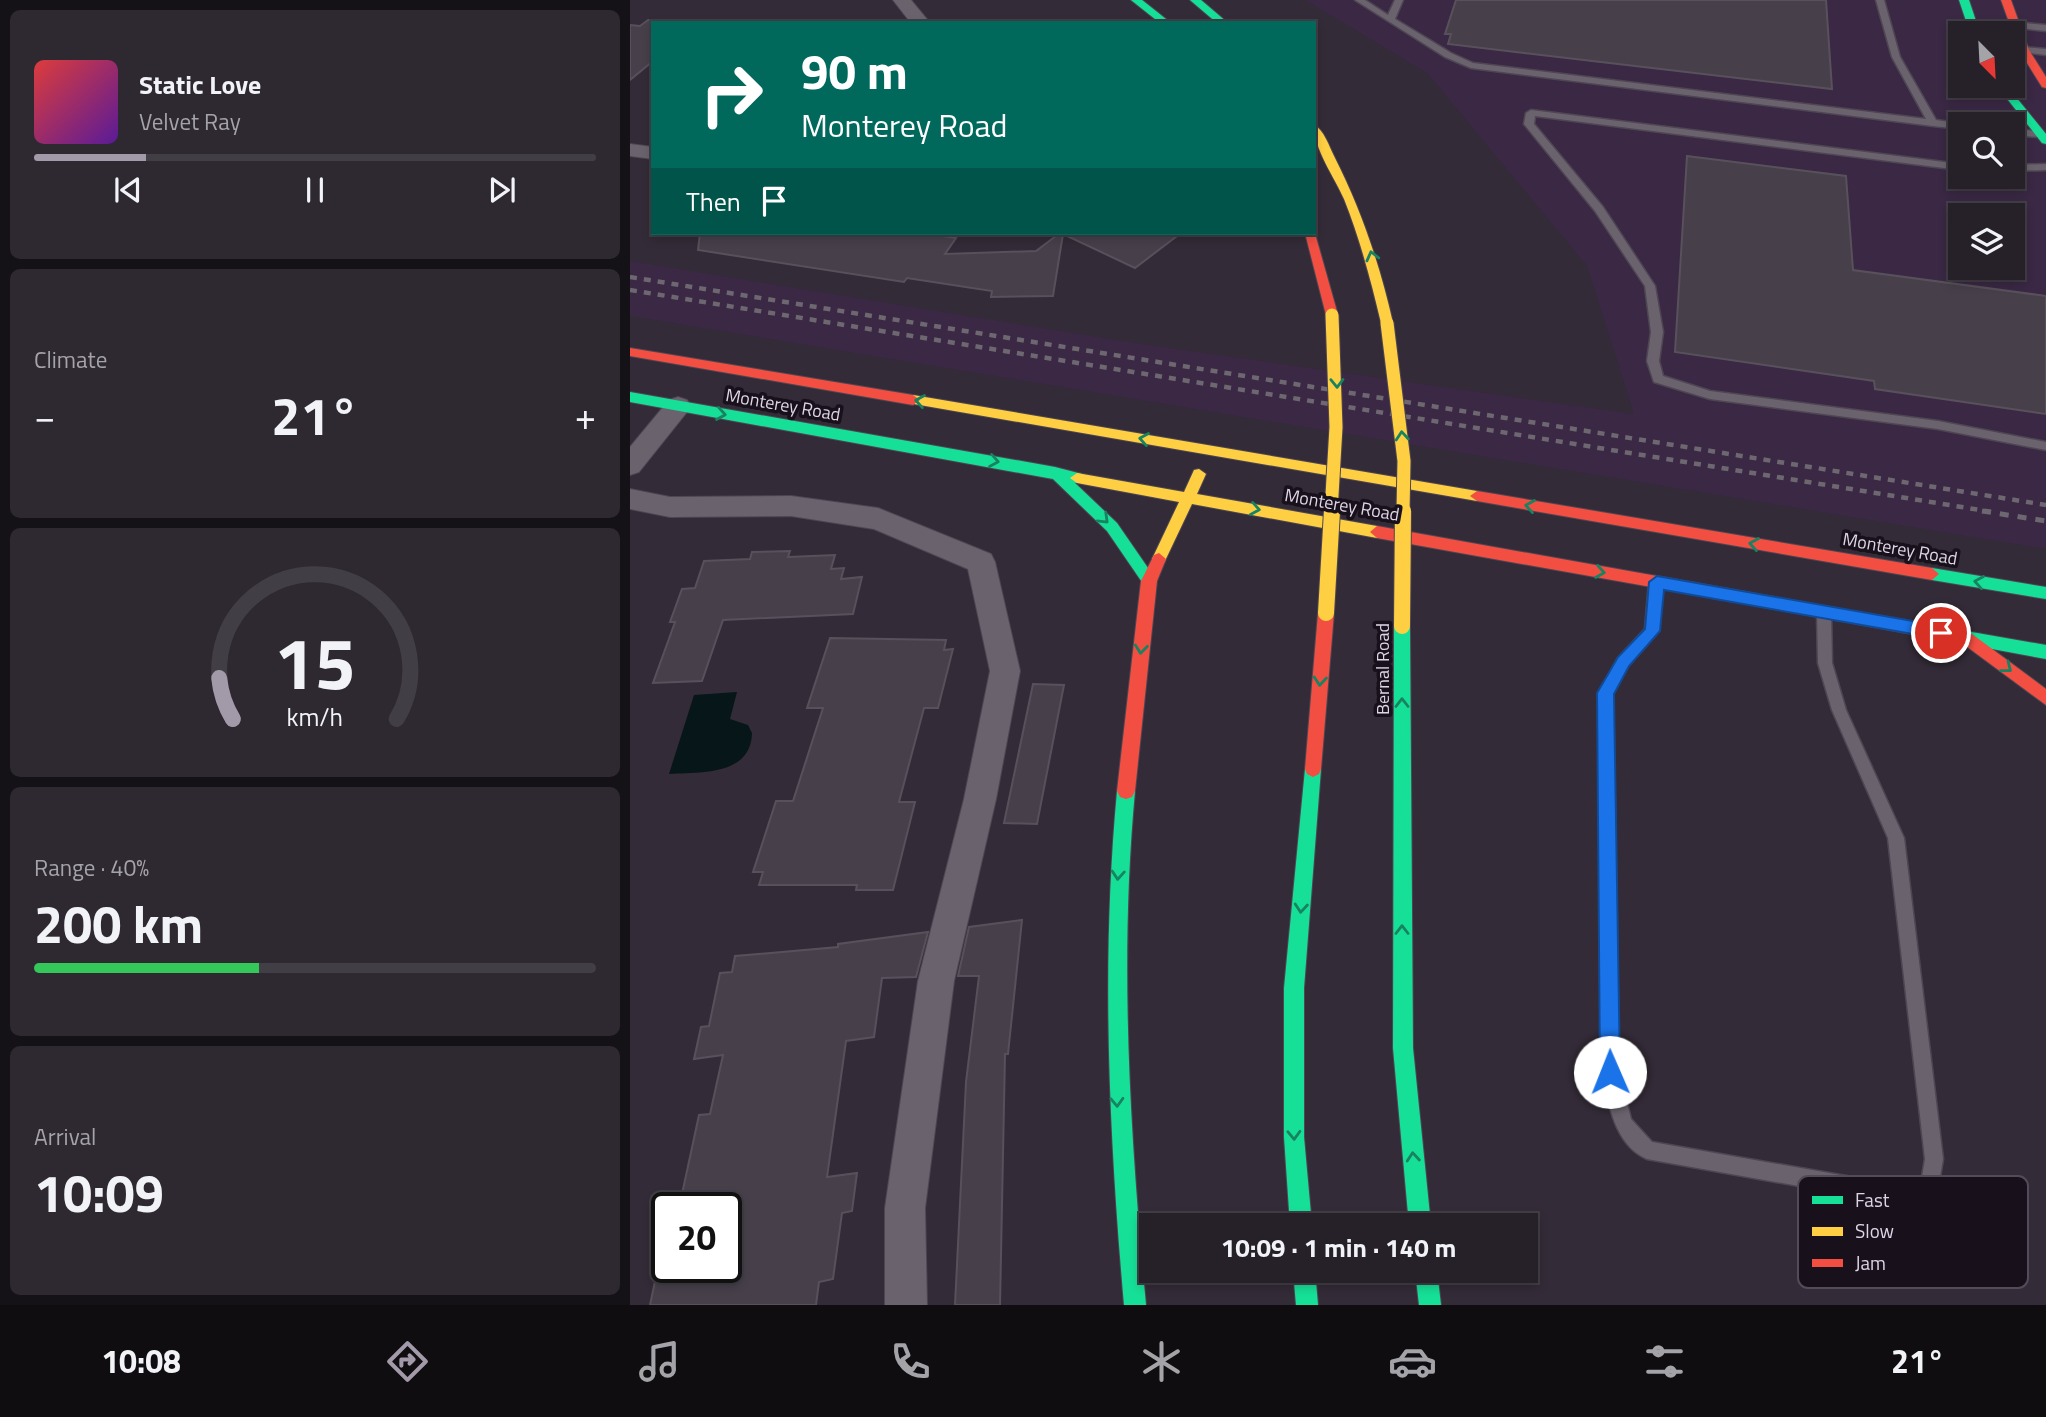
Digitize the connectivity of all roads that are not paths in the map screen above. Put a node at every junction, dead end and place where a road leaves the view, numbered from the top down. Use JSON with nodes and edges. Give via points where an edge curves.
{"nodes":[{"id":1,"x":902,"y":0,"type":"edge"},
{"id":2,"x":1136,"y":0,"type":"edge"},
{"id":3,"x":1195,"y":0,"type":"edge"},
{"id":4,"x":1359,"y":0,"type":"edge"},
{"id":5,"x":1399,"y":0,"type":"edge"},
{"id":6,"x":1880,"y":0,"type":"edge"},
{"id":7,"x":1964,"y":0,"type":"edge"},
{"id":8,"x":2006,"y":0,"type":"edge"},
{"id":9,"x":1390,"y":20,"type":"junction"},
{"id":10,"x":919,"y":21,"type":"edge"},
{"id":11,"x":1163,"y":21,"type":"edge"},
{"id":12,"x":1221,"y":21,"type":"edge"},
{"id":13,"x":1971,"y":21,"type":"edge"},
{"id":14,"x":2013,"y":21,"type":"edge"},
{"id":15,"x":2025,"y":26,"type":"edge"},
{"id":16,"x":2046,"y":28,"type":"edge"},
{"id":17,"x":2025,"y":50,"type":"edge"},
{"id":18,"x":2025,"y":52,"type":"edge"},
{"id":19,"x":2046,"y":52,"type":"edge"},
{"id":20,"x":2046,"y":85,"type":"edge"},
{"id":21,"x":2011,"y":98,"type":"edge"},
{"id":22,"x":1933,"y":123,"type":"junction"},
{"id":23,"x":1948,"y":125,"type":"edge"},
{"id":24,"x":1316,"y":132,"type":"edge"},
{"id":25,"x":2042,"y":138,"type":"edge"},
{"id":26,"x":630,"y":150,"type":"edge"},
{"id":27,"x":651,"y":153,"type":"edge"},
{"id":28,"x":1948,"y":166,"type":"edge"},
{"id":29,"x":2046,"y":167,"type":"edge"},
{"id":30,"x":2025,"y":168,"type":"edge"},
{"id":31,"x":1312,"y":235,"type":"edge"},
{"id":32,"x":630,"y":352,"type":"edge"},
{"id":33,"x":630,"y":397,"type":"edge"},
{"id":34,"x":678,"y":406,"type":"junction"},
{"id":35,"x":2046,"y":446,"type":"edge"},
{"id":36,"x":1211,"y":451,"type":"junction"},
{"id":37,"x":630,"y":465,"type":"edge"},
{"id":38,"x":1055,"y":472,"type":"junction"},
{"id":39,"x":1188,"y":496,"type":"junction"},
{"id":40,"x":630,"y":499,"type":"edge"},
{"id":41,"x":1149,"y":581,"type":"junction"},
{"id":42,"x":1657,"y":582,"type":"junction"},
{"id":43,"x":2046,"y":593,"type":"edge"},
{"id":44,"x":1824,"y":612,"type":"junction"},
{"id":45,"x":1967,"y":637,"type":"junction"},
{"id":46,"x":2046,"y":652,"type":"edge"},
{"id":47,"x":2046,"y":698,"type":"edge"},
{"id":48,"x":1932,"y":1176,"type":"edge"},
{"id":49,"x":1798,"y":1177,"type":"edge"},
{"id":50,"x":1300,"y":1213,"type":"edge"},
{"id":51,"x":1419,"y":1213,"type":"edge"},
{"id":52,"x":1305,"y":1283,"type":"edge"},
{"id":53,"x":1427,"y":1283,"type":"edge"},
{"id":54,"x":906,"y":1305,"type":"edge"},
{"id":55,"x":1135,"y":1305,"type":"edge"},
{"id":56,"x":1307,"y":1305,"type":"edge"},
{"id":57,"x":1430,"y":1305,"type":"edge"}],
"edges":[{"from":1,"to":10,"type":"street"},
{"from":2,"to":11,"type":"main road"},
{"from":3,"to":12,"type":"main road"},
{"from":4,"to":9,"type":"lane"},
{"from":5,"to":9,"type":"lane"},
{"from":6,"to":22,"type":"lane","via":[[1896,57]]},
{"from":7,"to":13,"type":"main road"},
{"from":8,"to":14,"type":"main road"},
{"from":9,"to":22,"type":"lane","via":[[1471,65]]},
{"from":15,"to":16,"type":"lane"},
{"from":17,"to":19,"type":"lane"},
{"from":18,"to":20,"type":"main road"},
{"from":21,"to":25,"type":"main road"},
{"from":22,"to":23,"type":"lane"},
{"from":51,"to":24,"type":"main road","name":"Bernal Road","one_way":true,"bridge":true,"via":[[1403,1048],[1404,461],[1397,386],[1368,239]]},
{"from":26,"to":27,"type":"street"},
{"from":28,"to":35,"type":"lane","via":[[1531,113],[1529,124],[1599,209],[1650,286],[1658,379],[1710,395],[1938,425]]},
{"from":29,"to":30,"type":"lane"},
{"from":31,"to":50,"type":"main road","one_way":true,"bridge":true,"via":[[1332,315],[1337,446],[1294,988],[1294,1137]]},
{"from":36,"to":32,"type":"main road","name":"Monterey Road","one_way":true},
{"from":33,"to":34,"type":"main road","name":"Monterey Road"},
{"from":34,"to":37,"type":"street"},
{"from":34,"to":38,"type":"main road","name":"Monterey Road","one_way":true},
{"from":36,"to":39,"type":"main road"},
{"from":43,"to":36,"type":"main road","name":"Monterey Road","one_way":true},
{"from":38,"to":39,"type":"main road","name":"Monterey Road"},
{"from":38,"to":41,"type":"main road","one_way":true,"via":[[1112,527]]},
{"from":39,"to":41,"type":"main road"},
{"from":39,"to":42,"type":"main road","name":"Monterey Road","one_way":true},
{"from":40,"to":54,"type":"street","via":[[670,506],[791,506],[878,519],[981,562],[1006,671],[936,981],[905,1208]]},
{"from":41,"to":55,"type":"main road","one_way":true,"via":[[1115,910],[1118,1120]]},
{"from":42,"to":44,"type":"main road","name":"Monterey Road"},
{"from":42,"to":49,"type":"lane","via":[[1652,631],[1623,662],[1606,693],[1610,1072],[1623,1124],[1647,1150]]},
{"from":44,"to":45,"type":"main road","name":"Monterey Road"},
{"from":44,"to":48,"type":"lane","via":[[1825,663],[1839,710],[1896,838],[1934,1159]]},
{"from":45,"to":46,"type":"main road","name":"Monterey Road"},
{"from":45,"to":47,"type":"main road","one_way":true},
{"from":52,"to":56,"type":"main road"},
{"from":53,"to":57,"type":"main road"}]}
